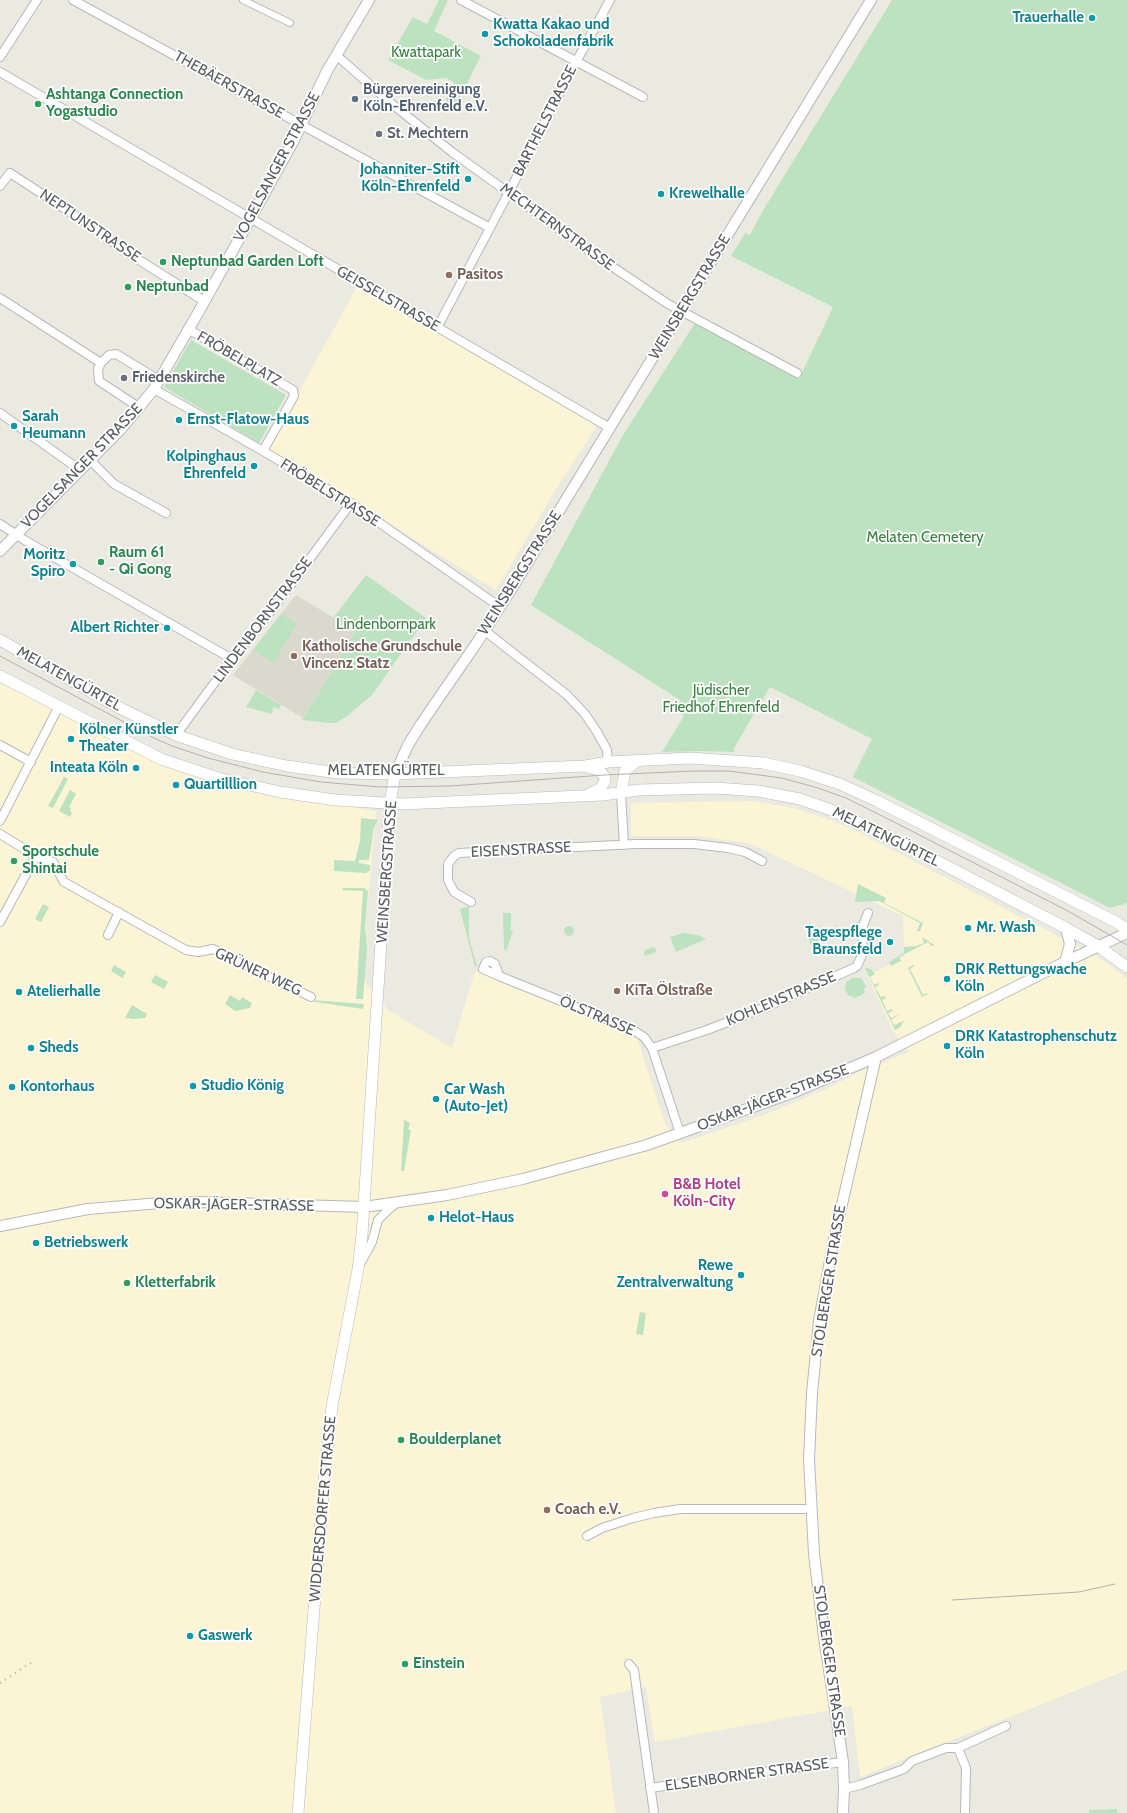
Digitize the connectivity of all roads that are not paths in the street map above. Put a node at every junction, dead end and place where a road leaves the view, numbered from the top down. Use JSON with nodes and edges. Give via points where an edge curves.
{"nodes":[{"id":1,"x":37,"y":0,"type":"edge"},
{"id":2,"x":73,"y":0,"type":"edge"},
{"id":3,"x":243,"y":0,"type":"edge"},
{"id":4,"x":369,"y":0,"type":"edge"},
{"id":5,"x":461,"y":0,"type":"edge"},
{"id":6,"x":610,"y":0,"type":"edge"},
{"id":7,"x":871,"y":0,"type":"edge"},
{"id":8,"x":290,"y":23,"type":"dead end"},
{"id":9,"x":336,"y":55,"type":"junction"},
{"id":10,"x":0,"y":56,"type":"edge"},
{"id":11,"x":576,"y":61,"type":"junction"},
{"id":12,"x":0,"y":72,"type":"edge"},
{"id":13,"x":643,"y":97,"type":"dead end"},
{"id":14,"x":302,"y":125,"type":"junction"},
{"id":15,"x":0,"y":186,"type":"edge"},
{"id":16,"x":509,"y":192,"type":"junction"},
{"id":17,"x":250,"y":218,"type":"junction"},
{"id":18,"x":490,"y":228,"type":"junction"},
{"id":19,"x":0,"y":298,"type":"edge"},
{"id":20,"x":204,"y":301,"type":"junction"},
{"id":21,"x":682,"y":312,"type":"junction"},
{"id":22,"x":437,"y":328,"type":"junction"},
{"id":23,"x":188,"y":330,"type":"junction"},
{"id":24,"x":101,"y":363,"type":"junction"},
{"id":25,"x":797,"y":373,"type":"dead end"},
{"id":26,"x":159,"y":380,"type":"junction"},
{"id":27,"x":154,"y":389,"type":"junction"},
{"id":28,"x":140,"y":408,"type":"junction"},
{"id":29,"x":0,"y":413,"type":"edge"},
{"id":30,"x":610,"y":428,"type":"junction"},
{"id":31,"x":264,"y":451,"type":"junction"},
{"id":32,"x":90,"y":460,"type":"junction"},
{"id":33,"x":80,"y":470,"type":"junction"},
{"id":34,"x":351,"y":503,"type":"junction"},
{"id":35,"x":166,"y":513,"type":"dead end"},
{"id":36,"x":0,"y":524,"type":"edge"},
{"id":37,"x":16,"y":535,"type":"junction"},
{"id":38,"x":0,"y":551,"type":"edge"},
{"id":39,"x":500,"y":607,"type":"junction"},
{"id":40,"x":485,"y":631,"type":"junction"},
{"id":41,"x":0,"y":640,"type":"edge"},
{"id":42,"x":232,"y":659,"type":"junction"},
{"id":43,"x":0,"y":676,"type":"edge"},
{"id":44,"x":59,"y":706,"type":"junction"},
{"id":45,"x":176,"y":735,"type":"junction"},
{"id":46,"x":0,"y":745,"type":"edge"},
{"id":47,"x":638,"y":760,"type":"junction"},
{"id":48,"x":31,"y":762,"type":"junction"},
{"id":49,"x":608,"y":762,"type":"junction"},
{"id":50,"x":584,"y":766,"type":"junction"},
{"id":51,"x":396,"y":774,"type":"junction"},
{"id":52,"x":621,"y":793,"type":"junction"},
{"id":53,"x":585,"y":796,"type":"junction"},
{"id":54,"x":390,"y":803,"type":"junction"},
{"id":55,"x":0,"y":822,"type":"edge"},
{"id":56,"x":0,"y":834,"type":"edge"},
{"id":57,"x":624,"y":845,"type":"junction"},
{"id":58,"x":36,"y":856,"type":"junction"},
{"id":59,"x":762,"y":861,"type":"dead end"},
{"id":60,"x":471,"y":902,"type":"dead end"},
{"id":61,"x":120,"y":912,"type":"junction"},
{"id":62,"x":868,"y":913,"type":"dead end"},
{"id":63,"x":0,"y":922,"type":"edge"},
{"id":64,"x":1066,"y":928,"type":"junction"},
{"id":65,"x":1127,"y":929,"type":"edge"},
{"id":66,"x":1127,"y":933,"type":"edge"},
{"id":67,"x":108,"y":935,"type":"dead end"},
{"id":68,"x":1098,"y":946,"type":"junction"},
{"id":69,"x":1065,"y":962,"type":"junction"},
{"id":70,"x":1127,"y":967,"type":"edge"},
{"id":71,"x":498,"y":976,"type":"dead end"},
{"id":72,"x":311,"y":997,"type":"dead end"},
{"id":73,"x":652,"y":1048,"type":"junction"},
{"id":74,"x":876,"y":1057,"type":"junction"},
{"id":75,"x":680,"y":1133,"type":"junction"},
{"id":76,"x":398,"y":1202,"type":"junction"},
{"id":77,"x":364,"y":1207,"type":"junction"},
{"id":78,"x":0,"y":1226,"type":"edge"},
{"id":79,"x":358,"y":1268,"type":"junction"},
{"id":80,"x":812,"y":1508,"type":"junction"},
{"id":81,"x":587,"y":1536,"type":"dead end"},
{"id":82,"x":629,"y":1664,"type":"dead end"},
{"id":83,"x":1006,"y":1726,"type":"dead end"},
{"id":84,"x":958,"y":1748,"type":"junction"},
{"id":85,"x":843,"y":1762,"type":"junction"},
{"id":86,"x":650,"y":1788,"type":"junction"},
{"id":87,"x":844,"y":1789,"type":"junction"},
{"id":88,"x":298,"y":1813,"type":"edge"},
{"id":89,"x":654,"y":1813,"type":"edge"},
{"id":90,"x":843,"y":1813,"type":"edge"},
{"id":91,"x":965,"y":1813,"type":"edge"}],
"edges":[{"from":1,"to":10,"type":"street"},
{"from":2,"to":14,"type":"street","name":"THEBÄERSTRASSE"},
{"from":3,"to":8,"type":"street"},
{"from":4,"to":9,"type":"street","name":"VOGELSANGER STRASSE"},
{"from":5,"to":11,"type":"street"},
{"from":6,"to":11,"type":"street","name":"BARTHELSTRASSE"},
{"from":7,"to":21,"type":"street","name":"WEINSBERGSTRASSE"},
{"from":9,"to":14,"type":"street","name":"VOGELSANGER STRASSE"},
{"from":9,"to":16,"type":"street","name":"MECHTERNSTRASSE","via":[[388,101]]},
{"from":11,"to":13,"type":"street"},
{"from":11,"to":16,"type":"street","name":"BARTHELSTRASSE"},
{"from":12,"to":17,"type":"street","name":"GEISSELSTRASSE"},
{"from":14,"to":17,"type":"street","name":"VOGELSANGER STRASSE"},
{"from":14,"to":18,"type":"street","name":"THEBÄERSTRASSE"},
{"from":15,"to":20,"type":"street","name":"NEPTUNSTRASSE","via":[[10,172],[128,253]]},
{"from":16,"to":18,"type":"street","name":"BARTHELSTRASSE"},
{"from":16,"to":21,"type":"street","name":"MECHTERNSTRASSE","via":[[595,255]]},
{"from":17,"to":20,"type":"street","name":"VOGELSANGER STRASSE"},
{"from":17,"to":22,"type":"street","name":"GEISSELSTRASSE"},
{"from":18,"to":22,"type":"street","name":"BARTHELSTRASSE"},
{"from":19,"to":24,"type":"street"},
{"from":20,"to":23,"type":"street","name":"VOGELSANGER STRASSE"},
{"from":21,"to":25,"type":"street","name":"MECHTERNSTRASSE"},
{"from":21,"to":30,"type":"street","name":"WEINSBERGSTRASSE"},
{"from":22,"to":30,"type":"street","name":"GEISSELSTRASSE"},
{"from":23,"to":26,"type":"street","name":"VOGELSANGER STRASSE"},
{"from":23,"to":31,"type":"street","name":"FRÖBELPLATZ","via":[[293,390],[294,396]]},
{"from":24,"to":26,"type":"street","via":[[109,355],[116,354]]},
{"from":24,"to":28,"type":"street","via":[[98,369],[99,381]]},
{"from":26,"to":27,"type":"street","name":"VOGELSANGER STRASSE"},
{"from":27,"to":28,"type":"street","name":"VOGELSANGER STRASSE"},
{"from":27,"to":31,"type":"street","name":"FRÖBELSTRASSE"},
{"from":28,"to":32,"type":"street","name":"VOGELSANGER STRASSE"},
{"from":29,"to":33,"type":"street"},
{"from":30,"to":39,"type":"street","name":"WEINSBERGSTRASSE"},
{"from":31,"to":34,"type":"street","name":"FRÖBELSTRASSE"},
{"from":32,"to":33,"type":"street","name":"VOGELSANGER STRASSE"},
{"from":32,"to":35,"type":"street","via":[[114,484]]},
{"from":33,"to":37,"type":"street","name":"VOGELSANGER STRASSE"},
{"from":34,"to":39,"type":"street","name":"FRÖBELSTRASSE"},
{"from":34,"to":42,"type":"street","name":"LINDENBORNSTRASSE","via":[[275,606]]},
{"from":36,"to":37,"type":"street"},
{"from":37,"to":38,"type":"street","name":"VOGELSANGER STRASSE"},
{"from":37,"to":42,"type":"street"},
{"from":39,"to":40,"type":"street","name":"WEINSBERGSTRASSE"},
{"from":40,"to":49,"type":"street","via":[[567,695],[585,714],[607,750]]},
{"from":40,"to":51,"type":"street","name":"WEINSBERGSTRASSE","via":[[421,724],[408,745]]},
{"from":41,"to":45,"type":"main road","name":"MELATENGÜRTEL","via":[[120,708]]},
{"from":42,"to":45,"type":"street","name":"LINDENBORNSTRASSE"},
{"from":43,"to":44,"type":"main road","name":"MELATENGÜRTEL"},
{"from":44,"to":48,"type":"street"},
{"from":44,"to":54,"type":"main road","name":"MELATENGÜRTEL","via":[[161,759],[218,778],[318,798]]},
{"from":45,"to":51,"type":"main road","name":"MELATENGÜRTEL","via":[[232,754],[270,763],[338,773]]},
{"from":46,"to":48,"type":"street"},
{"from":47,"to":49,"type":"main road","name":"MELATENGÜRTEL"},
{"from":47,"to":52,"type":"main road","via":[[626,771]]},
{"from":47,"to":65,"type":"main road","name":"MELATENGÜRTEL","via":[[690,758],[763,763],[800,771],[840,784]]},
{"from":48,"to":55,"type":"street"},
{"from":49,"to":50,"type":"main road","name":"MELATENGÜRTEL"},
{"from":50,"to":51,"type":"main road","name":"MELATENGÜRTEL"},
{"from":50,"to":53,"type":"main road","name":"MELATENGÜRTEL","via":[[598,770],[605,781],[600,789]]},
{"from":51,"to":54,"type":"main road","name":"WEINSBERGSTRASSE"},
{"from":52,"to":53,"type":"main road","name":"MELATENGÜRTEL"},
{"from":52,"to":57,"type":"street"},
{"from":52,"to":64,"type":"main road","name":"MELATENGÜRTEL","via":[[639,790],[715,788],[758,791],[800,799],[860,823]]},
{"from":53,"to":54,"type":"main road","name":"MELATENGÜRTEL"},
{"from":54,"to":77,"type":"main road","name":"WEINSBERGSTRASSE"},
{"from":56,"to":58,"type":"street","name":"GRÜNER WEG"},
{"from":57,"to":59,"type":"street","name":"EISENSTRASSE","via":[[713,846],[745,852]]},
{"from":57,"to":60,"type":"street","name":"EISENSTRASSE","via":[[459,853],[448,864],[448,880],[454,892]]},
{"from":58,"to":61,"type":"street","name":"GRÜNER WEG","via":[[53,862],[64,882]]},
{"from":58,"to":63,"type":"street"},
{"from":61,"to":67,"type":"street"},
{"from":61,"to":72,"type":"street","name":"GRÜNER WEG","via":[[186,950],[198,952],[214,949]]},
{"from":62,"to":73,"type":"street","name":"KOHLENSTRASSE","via":[[863,925],[862,955],[854,968],[760,1010]]},
{"from":64,"to":68,"type":"main road","name":"MELATENGÜRTEL"},
{"from":64,"to":69,"type":"street","via":[[1070,944]]},
{"from":66,"to":68,"type":"street","name":"OSKAR-JÄGER-STRASSE"},
{"from":68,"to":69,"type":"street","name":"OSKAR-JÄGER-STRASSE"},
{"from":68,"to":70,"type":"main road","name":"MELATENGÜRTEL"},
{"from":69,"to":74,"type":"street","name":"OSKAR-JÄGER-STRASSE"},
{"from":71,"to":73,"type":"street","name":"ÖLSTRASSE","via":[[633,1030],[644,1037]]},
{"from":73,"to":75,"type":"street","name":"ÖLSTRASSE"},
{"from":74,"to":75,"type":"street","name":"OSKAR-JÄGER-STRASSE","via":[[782,1096]]},
{"from":74,"to":80,"type":"street","name":"STOLBERGER STRASSE","via":[[839,1217],[819,1321],[809,1459]]},
{"from":75,"to":76,"type":"street","name":"OSKAR-JÄGER-STRASSE","via":[[647,1145],[519,1180]]},
{"from":76,"to":77,"type":"street","name":"OSKAR-JÄGER-STRASSE"},
{"from":76,"to":79,"type":"street","via":[[378,1220],[372,1242]]},
{"from":77,"to":78,"type":"street","name":"OSKAR-JÄGER-STRASSE","via":[[160,1203],[88,1209]]},
{"from":77,"to":79,"type":"main road","name":"WIDDERSDORFER STRASSE"},
{"from":79,"to":88,"type":"main road","name":"WIDDERSDORFER STRASSE","via":[[332,1406],[324,1473]]},
{"from":80,"to":81,"type":"street","via":[[680,1509],[633,1518]]},
{"from":80,"to":85,"type":"street","name":"STOLBERGER STRASSE","via":[[814,1554],[822,1622]]},
{"from":82,"to":86,"type":"street","via":[[634,1670]]},
{"from":83,"to":84,"type":"street"},
{"from":84,"to":87,"type":"street","via":[[946,1748],[912,1761],[904,1769]]},
{"from":84,"to":91,"type":"street","via":[[966,1768]]},
{"from":85,"to":86,"type":"street","name":"ELSENBORNER STRASSE"},
{"from":85,"to":87,"type":"street","name":"STOLBERGER STRASSE"},
{"from":86,"to":89,"type":"street"},
{"from":87,"to":90,"type":"street","name":"STOLBERGER STRASSE"}]}
